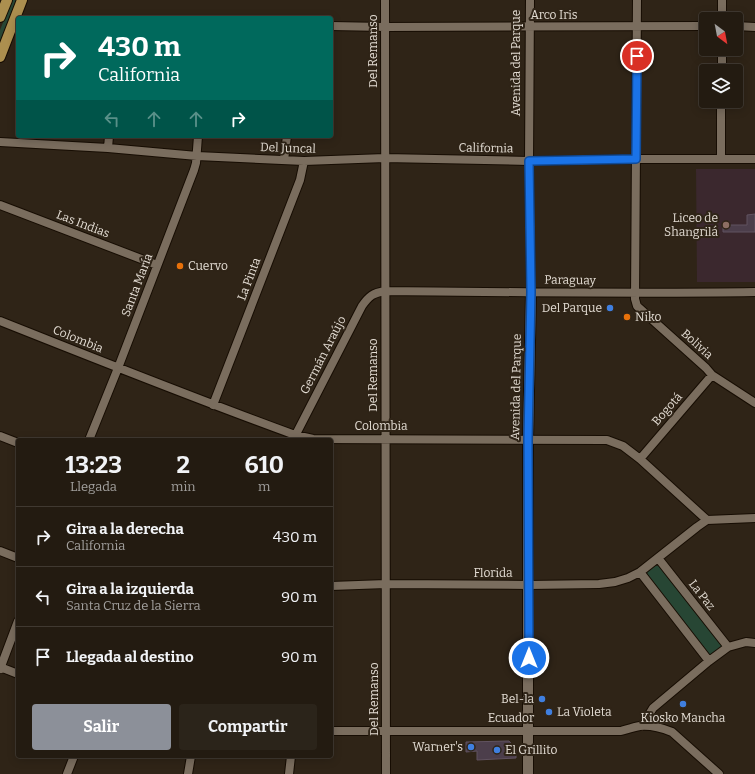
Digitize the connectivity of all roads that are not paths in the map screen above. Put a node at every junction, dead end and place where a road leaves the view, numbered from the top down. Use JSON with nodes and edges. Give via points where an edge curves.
{"nodes":[{"id":1,"x":7,"y":0,"type":"edge"},
{"id":2,"x":22,"y":0,"type":"edge"},
{"id":3,"x":385,"y":0,"type":"edge"},
{"id":4,"x":530,"y":0,"type":"edge"},
{"id":5,"x":636,"y":0,"type":"edge"},
{"id":6,"x":722,"y":0,"type":"edge"},
{"id":7,"x":722,"y":12,"type":"edge"},
{"id":8,"x":0,"y":17,"type":"edge"},
{"id":9,"x":333,"y":26,"type":"edge"},
{"id":10,"x":699,"y":26,"type":"edge"},
{"id":11,"x":743,"y":26,"type":"edge"},
{"id":12,"x":755,"y":26,"type":"edge"},
{"id":13,"x":385,"y":27,"type":"junction"},
{"id":14,"x":530,"y":27,"type":"junction"},
{"id":15,"x":637,"y":27,"type":"junction"},
{"id":16,"x":0,"y":57,"type":"edge"},
{"id":17,"x":722,"y":108,"type":"edge"},
{"id":18,"x":109,"y":138,"type":"edge"},
{"id":19,"x":198,"y":138,"type":"edge"},
{"id":20,"x":286,"y":138,"type":"edge"},
{"id":21,"x":0,"y":142,"type":"edge"},
{"id":22,"x":108,"y":148,"type":"junction"},
{"id":23,"x":197,"y":156,"type":"junction"},
{"id":24,"x":384,"y":158,"type":"junction"},
{"id":25,"x":636,"y":159,"type":"junction"},
{"id":26,"x":721,"y":159,"type":"junction"},
{"id":27,"x":755,"y":159,"type":"edge"},
{"id":28,"x":284,"y":160,"type":"junction"},
{"id":29,"x":304,"y":161,"type":"junction"},
{"id":30,"x":529,"y":161,"type":"junction"},
{"id":31,"x":0,"y":205,"type":"edge"},
{"id":32,"x":157,"y":265,"type":"junction"},
{"id":33,"x":385,"y":291,"type":"junction"},
{"id":34,"x":531,"y":292,"type":"junction"},
{"id":35,"x":755,"y":292,"type":"edge"},
{"id":36,"x":635,"y":293,"type":"junction"},
{"id":37,"x":0,"y":321,"type":"edge"},
{"id":38,"x":118,"y":368,"type":"junction"},
{"id":39,"x":712,"y":375,"type":"junction"},
{"id":40,"x":755,"y":403,"type":"edge"},
{"id":41,"x":213,"y":405,"type":"junction"},
{"id":42,"x":0,"y":436,"type":"edge"},
{"id":43,"x":90,"y":438,"type":"edge"},
{"id":44,"x":294,"y":438,"type":"edge"},
{"id":45,"x":385,"y":438,"type":"junction"},
{"id":46,"x":333,"y":439,"type":"edge"},
{"id":47,"x":528,"y":440,"type":"junction"},
{"id":48,"x":16,"y":442,"type":"edge"},
{"id":49,"x":640,"y":459,"type":"junction"},
{"id":50,"x":755,"y":518,"type":"edge"},
{"id":51,"x":707,"y":520,"type":"junction"},
{"id":52,"x":0,"y":551,"type":"edge"},
{"id":53,"x":16,"y":557,"type":"edge"},
{"id":54,"x":658,"y":558,"type":"junction"},
{"id":55,"x":640,"y":572,"type":"junction"},
{"id":56,"x":386,"y":584,"type":"junction"},
{"id":57,"x":529,"y":585,"type":"junction"},
{"id":58,"x":333,"y":586,"type":"edge"},
{"id":59,"x":16,"y":626,"type":"edge"},
{"id":60,"x":755,"y":642,"type":"edge"},
{"id":61,"x":728,"y":647,"type":"junction"},
{"id":62,"x":709,"y":661,"type":"junction"},
{"id":63,"x":0,"y":668,"type":"edge"},
{"id":64,"x":16,"y":673,"type":"edge"},
{"id":65,"x":642,"y":726,"type":"junction"},
{"id":66,"x":529,"y":730,"type":"junction"},
{"id":67,"x":333,"y":731,"type":"edge"},
{"id":68,"x":386,"y":731,"type":"junction"},
{"id":69,"x":73,"y":758,"type":"edge"},
{"id":70,"x":191,"y":758,"type":"edge"},
{"id":71,"x":291,"y":758,"type":"edge"},
{"id":72,"x":67,"y":774,"type":"edge"},
{"id":73,"x":188,"y":774,"type":"edge"},
{"id":74,"x":289,"y":774,"type":"edge"},
{"id":75,"x":386,"y":774,"type":"edge"},
{"id":76,"x":528,"y":774,"type":"edge"},
{"id":77,"x":719,"y":774,"type":"edge"}],
"edges":[{"from":1,"to":8,"type":"main road"},
{"from":2,"to":16,"type":"main road"},
{"from":3,"to":13,"type":"street","name":"Del Remanso"},
{"from":4,"to":14,"type":"street","name":"Avenida del Parque"},
{"from":5,"to":15,"type":"street"},
{"from":6,"to":7,"type":"street"},
{"from":9,"to":13,"type":"street","name":"Arco Iris"},
{"from":10,"to":15,"type":"street","name":"Arco Iris"},
{"from":11,"to":12,"type":"street"},
{"from":13,"to":14,"type":"street","name":"Arco Iris"},
{"from":13,"to":24,"type":"street","name":"Del Remanso"},
{"from":14,"to":15,"type":"street","name":"Arco Iris"},
{"from":14,"to":30,"type":"street","name":"Avenida del Parque"},
{"from":15,"to":25,"type":"street"},
{"from":17,"to":26,"type":"street"},
{"from":18,"to":22,"type":"street"},
{"from":19,"to":23,"type":"street","name":"Santa María"},
{"from":20,"to":28,"type":"street"},
{"from":21,"to":22,"type":"street","name":"Del Juncal"},
{"from":22,"to":23,"type":"street","name":"Del Juncal"},
{"from":23,"to":28,"type":"street","name":"Del Juncal"},
{"from":23,"to":32,"type":"street","name":"Santa María","via":[[194,170]]},
{"from":24,"to":29,"type":"street","name":"Del Juncal"},
{"from":24,"to":30,"type":"street","name":"California"},
{"from":24,"to":33,"type":"street","name":"Del Remanso"},
{"from":25,"to":26,"type":"street","name":"California"},
{"from":25,"to":30,"type":"street","name":"California"},
{"from":25,"to":36,"type":"street"},
{"from":26,"to":27,"type":"street","name":"California"},
{"from":28,"to":29,"type":"street","name":"Del Juncal"},
{"from":29,"to":41,"type":"street","name":"La Pinta","via":[[300,180]]},
{"from":30,"to":34,"type":"street","name":"Avenida del Parque"},
{"from":31,"to":32,"type":"street","name":"Las Indias"},
{"from":32,"to":38,"type":"street","name":"Santa María"},
{"from":33,"to":34,"type":"street","name":"Paraguay"},
{"from":33,"to":44,"type":"street","name":"Germán Araújo","via":[[372,295],[362,306]]},
{"from":33,"to":45,"type":"street","name":"Del Remanso"},
{"from":34,"to":36,"type":"street","name":"Paraguay"},
{"from":34,"to":47,"type":"street","name":"Avenida del Parque"},
{"from":35,"to":36,"type":"street","name":"Paraguay"},
{"from":36,"to":39,"type":"street","name":"Bolivia","via":[[637,306]]},
{"from":37,"to":38,"type":"street","name":"Colombia"},
{"from":38,"to":41,"type":"street","name":"Colombia"},
{"from":38,"to":43,"type":"street","name":"Santa María"},
{"from":39,"to":40,"type":"street","name":"Bolivia"},
{"from":39,"to":49,"type":"street","name":"Bogotá"},
{"from":41,"to":44,"type":"street","name":"Colombia"},
{"from":42,"to":48,"type":"street"},
{"from":45,"to":46,"type":"street","name":"Colombia"},
{"from":45,"to":47,"type":"street","name":"Colombia"},
{"from":45,"to":56,"type":"street","name":"Del Remanso"},
{"from":47,"to":49,"type":"street","name":"Colombia","via":[[607,440],[623,446]]},
{"from":47,"to":57,"type":"street","name":"Avenida del Parque"},
{"from":49,"to":51,"type":"street","name":"Colombia"},
{"from":50,"to":51,"type":"street"},
{"from":51,"to":54,"type":"street","name":"Florida"},
{"from":52,"to":53,"type":"street"},
{"from":54,"to":55,"type":"street","name":"Florida"},
{"from":54,"to":61,"type":"street","name":"La Paz"},
{"from":55,"to":57,"type":"street","name":"Florida","via":[[628,578],[599,584]]},
{"from":55,"to":62,"type":"street"},
{"from":56,"to":57,"type":"street","name":"Florida"},
{"from":56,"to":58,"type":"street","name":"Florida"},
{"from":56,"to":68,"type":"street","name":"Del Remanso"},
{"from":57,"to":66,"type":"street","name":"Avenida del Parque"},
{"from":59,"to":63,"type":"street"},
{"from":60,"to":61,"type":"street"},
{"from":61,"to":62,"type":"street"},
{"from":62,"to":65,"type":"street","via":[[653,708]]},
{"from":63,"to":64,"type":"street"},
{"from":65,"to":66,"type":"street","name":"Ecuador","via":[[621,731]]},
{"from":65,"to":77,"type":"street","via":[[672,732]]},
{"from":66,"to":68,"type":"street","name":"Ecuador"},
{"from":66,"to":76,"type":"street","name":"Avenida del Parque"},
{"from":67,"to":68,"type":"street","name":"Ecuador"},
{"from":68,"to":75,"type":"street","name":"Del Remanso"},
{"from":69,"to":72,"type":"street"},
{"from":70,"to":73,"type":"street"},
{"from":71,"to":74,"type":"street"}]}
